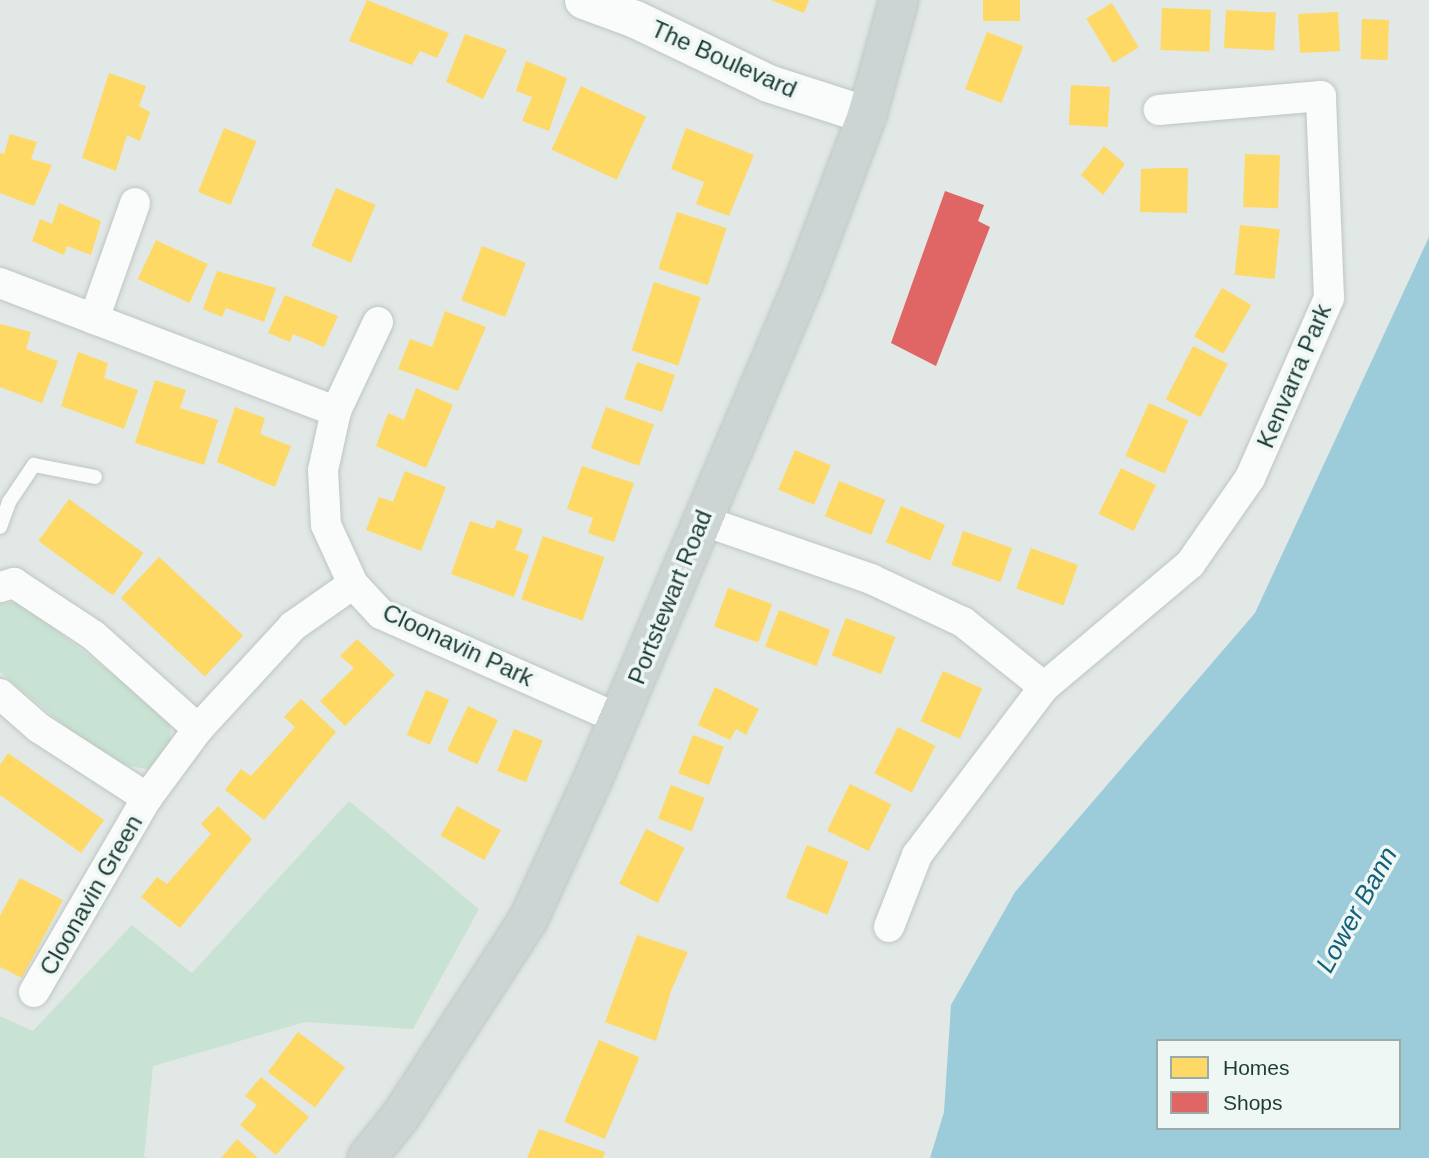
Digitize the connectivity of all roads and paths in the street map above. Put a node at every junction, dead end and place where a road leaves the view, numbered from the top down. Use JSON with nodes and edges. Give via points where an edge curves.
{"nodes":[{"id":1,"x":583,"y":0,"type":"edge"},
{"id":2,"x":899,"y":0,"type":"edge"},
{"id":3,"x":1159,"y":110,"type":"dead end"},
{"id":4,"x":867,"y":115,"type":"junction"},
{"id":5,"x":135,"y":203,"type":"dead end"},
{"id":6,"x":0,"y":283,"type":"edge"},
{"id":7,"x":94,"y":318,"type":"junction"},
{"id":8,"x":378,"y":322,"type":"dead end"},
{"id":9,"x":336,"y":411,"type":"junction"},
{"id":10,"x":95,"y":477,"type":"dead end"},
{"id":11,"x":701,"y":520,"type":"junction"},
{"id":12,"x":0,"y":527,"type":"edge"},
{"id":13,"x":353,"y":584,"type":"junction"},
{"id":14,"x":0,"y":587,"type":"edge"},
{"id":15,"x":1044,"y":687,"type":"junction"},
{"id":16,"x":0,"y":694,"type":"edge"},
{"id":17,"x":619,"y":719,"type":"junction"},
{"id":18,"x":198,"y":729,"type":"junction"},
{"id":19,"x":147,"y":798,"type":"junction"},
{"id":20,"x":889,"y":927,"type":"dead end"},
{"id":21,"x":34,"y":992,"type":"dead end"},
{"id":22,"x":366,"y":1158,"type":"edge"}],
"edges":[{"from":1,"to":4,"type":"street","name":"The Boulevard","via":[[635,19],[768,83]]},
{"from":2,"to":4,"type":"main road","name":"Portstewart Road"},
{"from":3,"to":15,"type":"street","name":"Kenvarra Park","via":[[1321,96],[1329,298],[1250,478],[1190,564]]},
{"from":4,"to":11,"type":"main road","name":"Portstewart Road","via":[[804,282]]},
{"from":5,"to":7,"type":"street"},
{"from":6,"to":7,"type":"street"},
{"from":7,"to":9,"type":"street"},
{"from":8,"to":9,"type":"street","name":"Cloonavin Park"},
{"from":9,"to":13,"type":"street","name":"Cloonavin Park","via":[[323,470],[326,524]]},
{"from":10,"to":12,"type":"lane","via":[[34,466],[9,502]]},
{"from":11,"to":15,"type":"street","via":[[871,579],[963,622]]},
{"from":11,"to":17,"type":"main road","name":"Portstewart Road"},
{"from":13,"to":17,"type":"street","name":"Cloonavin Park","via":[[381,614]]},
{"from":13,"to":18,"type":"street","name":"Cloonavin Green","via":[[293,626]]},
{"from":14,"to":18,"type":"street","via":[[15,583],[93,635]]},
{"from":15,"to":20,"type":"street","name":"Kenvarra Park","via":[[917,855]]},
{"from":16,"to":19,"type":"street","name":"Cloonavin Green","via":[[39,728]]},
{"from":17,"to":22,"type":"main road","name":"Portstewart Road","via":[[528,920],[400,1117]]},
{"from":18,"to":19,"type":"street","name":"Cloonavin Green"},
{"from":19,"to":21,"type":"street","name":"Cloonavin Green"}]}
